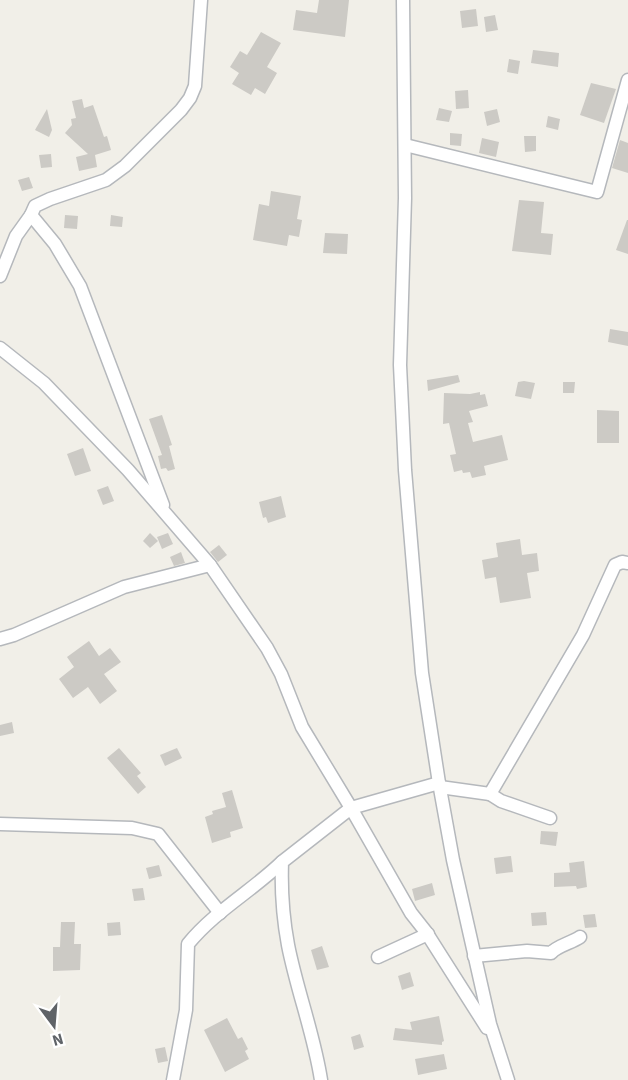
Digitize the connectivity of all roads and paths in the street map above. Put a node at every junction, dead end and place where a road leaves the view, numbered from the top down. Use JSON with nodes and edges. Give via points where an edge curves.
{"nodes":[{"id":1,"x":201,"y":0,"type":"edge"},
{"id":2,"x":403,"y":0,"type":"edge"},
{"id":3,"x":628,"y":80,"type":"edge"},
{"id":4,"x":405,"y":145,"type":"junction"},
{"id":5,"x":31,"y":215,"type":"junction"},
{"id":6,"x":0,"y":276,"type":"edge"},
{"id":7,"x":0,"y":348,"type":"edge"},
{"id":8,"x":165,"y":512,"type":"junction"},
{"id":9,"x":628,"y":564,"type":"edge"},
{"id":10,"x":210,"y":565,"type":"junction"},
{"id":11,"x":0,"y":639,"type":"edge"},
{"id":12,"x":439,"y":785,"type":"junction"},
{"id":13,"x":490,"y":794,"type":"junction"},
{"id":14,"x":351,"y":808,"type":"junction"},
{"id":15,"x":550,"y":818,"type":"dead end"},
{"id":16,"x":0,"y":824,"type":"edge"},
{"id":17,"x":282,"y":862,"type":"junction"},
{"id":18,"x":220,"y":913,"type":"junction"},
{"id":19,"x":428,"y":934,"type":"junction"},
{"id":20,"x":580,"y":937,"type":"dead end"},
{"id":21,"x":474,"y":956,"type":"junction"},
{"id":22,"x":378,"y":957,"type":"dead end"},
{"id":23,"x":494,"y":1039,"type":"junction"},
{"id":24,"x":173,"y":1080,"type":"edge"},
{"id":25,"x":321,"y":1080,"type":"edge"},
{"id":26,"x":508,"y":1080,"type":"edge"}],
"edges":[{"from":1,"to":5,"type":"street","via":[[195,86],[181,110],[106,180],[50,199],[35,206]]},
{"from":2,"to":4,"type":"street"},
{"from":3,"to":4,"type":"street","via":[[597,192]]},
{"from":4,"to":12,"type":"street","via":[[400,365],[405,470],[422,673]]},
{"from":5,"to":6,"type":"street","via":[[16,236]]},
{"from":5,"to":8,"type":"street","via":[[55,244],[80,286]]},
{"from":7,"to":8,"type":"street","via":[[44,383]]},
{"from":8,"to":10,"type":"street"},
{"from":9,"to":13,"type":"street","via":[[615,565],[583,635]]},
{"from":10,"to":11,"type":"street","via":[[124,587]]},
{"from":10,"to":14,"type":"street","via":[[267,648],[302,727]]},
{"from":12,"to":13,"type":"street"},
{"from":12,"to":14,"type":"street"},
{"from":12,"to":21,"type":"street"},
{"from":13,"to":15,"type":"street"},
{"from":14,"to":17,"type":"street"},
{"from":14,"to":19,"type":"street","via":[[411,913]]},
{"from":16,"to":18,"type":"street","via":[[132,828],[158,834]]},
{"from":17,"to":18,"type":"street"},
{"from":17,"to":25,"type":"street","via":[[282,905],[288,945]]},
{"from":18,"to":24,"type":"street","via":[[188,944],[186,1010]]},
{"from":19,"to":22,"type":"street"},
{"from":19,"to":23,"type":"street"},
{"from":20,"to":21,"type":"street","via":[[551,953]]},
{"from":21,"to":23,"type":"street"},
{"from":23,"to":26,"type":"street"}]}
